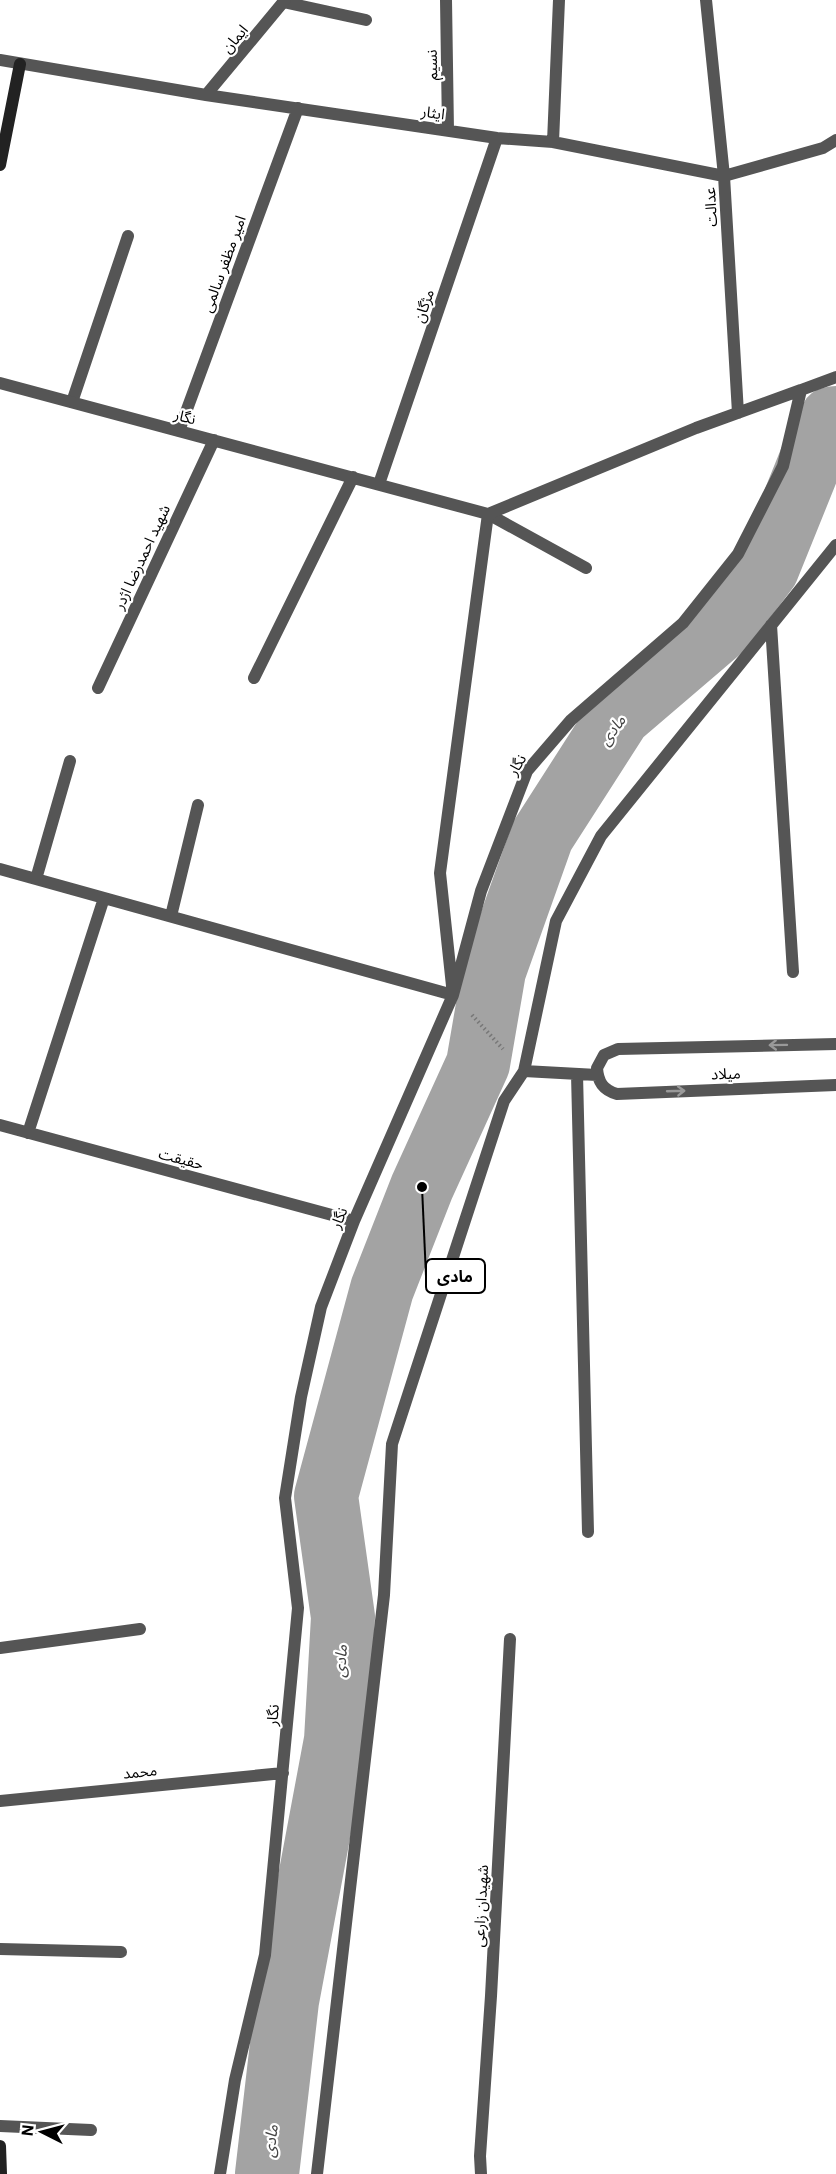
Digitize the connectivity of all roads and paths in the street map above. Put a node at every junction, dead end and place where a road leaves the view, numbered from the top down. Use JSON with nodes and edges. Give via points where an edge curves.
{"nodes":[{"id":1,"x":446,"y":0,"type":"edge"},
{"id":2,"x":559,"y":0,"type":"edge"},
{"id":3,"x":706,"y":0,"type":"edge"},
{"id":4,"x":284,"y":1,"type":"edge"},
{"id":5,"x":366,"y":20,"type":"dead end"},
{"id":6,"x":0,"y":60,"type":"edge"},
{"id":7,"x":20,"y":64,"type":"junction"},
{"id":8,"x":206,"y":95,"type":"junction"},
{"id":9,"x":298,"y":108,"type":"junction"},
{"id":10,"x":448,"y":130,"type":"junction"},
{"id":11,"x":497,"y":138,"type":"junction"},
{"id":12,"x":836,"y":140,"type":"edge"},
{"id":13,"x":553,"y":142,"type":"junction"},
{"id":14,"x":0,"y":165,"type":"edge"},
{"id":15,"x":724,"y":176,"type":"junction"},
{"id":16,"x":128,"y":236,"type":"dead end"},
{"id":17,"x":836,"y":377,"type":"edge"},
{"id":18,"x":0,"y":383,"type":"edge"},
{"id":19,"x":801,"y":390,"type":"junction"},
{"id":20,"x":72,"y":402,"type":"junction"},
{"id":21,"x":738,"y":413,"type":"junction"},
{"id":22,"x":179,"y":431,"type":"junction"},
{"id":23,"x":214,"y":440,"type":"junction"},
{"id":24,"x":353,"y":477,"type":"junction"},
{"id":25,"x":379,"y":484,"type":"junction"},
{"id":26,"x":488,"y":514,"type":"junction"},
{"id":27,"x":836,"y":545,"type":"edge"},
{"id":28,"x":586,"y":568,"type":"dead end"},
{"id":29,"x":771,"y":625,"type":"junction"},
{"id":30,"x":254,"y":678,"type":"dead end"},
{"id":31,"x":98,"y":688,"type":"dead end"},
{"id":32,"x":70,"y":762,"type":"dead end"},
{"id":33,"x":198,"y":805,"type":"dead end"},
{"id":34,"x":0,"y":869,"type":"edge"},
{"id":35,"x":36,"y":879,"type":"junction"},
{"id":36,"x":104,"y":898,"type":"junction"},
{"id":37,"x":171,"y":916,"type":"junction"},
{"id":38,"x":793,"y":972,"type":"dead end"},
{"id":39,"x":453,"y":995,"type":"junction"},
{"id":40,"x":836,"y":1044,"type":"edge"},
{"id":41,"x":524,"y":1071,"type":"junction"},
{"id":42,"x":577,"y":1074,"type":"junction"},
{"id":43,"x":597,"y":1075,"type":"junction"},
{"id":44,"x":836,"y":1085,"type":"edge"},
{"id":45,"x":0,"y":1125,"type":"edge"},
{"id":46,"x":28,"y":1133,"type":"junction"},
{"id":47,"x":354,"y":1221,"type":"junction"},
{"id":48,"x":588,"y":1532,"type":"dead end"},
{"id":49,"x":140,"y":1629,"type":"dead end"},
{"id":50,"x":510,"y":1639,"type":"dead end"},
{"id":51,"x":0,"y":1648,"type":"edge"},
{"id":52,"x":283,"y":1773,"type":"junction"},
{"id":53,"x":0,"y":1801,"type":"edge"},
{"id":54,"x":0,"y":1949,"type":"edge"},
{"id":55,"x":121,"y":1952,"type":"dead end"},
{"id":56,"x":0,"y":2126,"type":"edge"},
{"id":57,"x":91,"y":2130,"type":"dead end"},
{"id":58,"x":0,"y":2146,"type":"edge"},
{"id":59,"x":1,"y":2174,"type":"edge"},
{"id":60,"x":220,"y":2174,"type":"edge"},
{"id":61,"x":317,"y":2174,"type":"edge"},
{"id":62,"x":482,"y":2174,"type":"edge"}],
"edges":[{"from":1,"to":10,"type":"street","name":"نسیم"},
{"from":2,"to":13,"type":"street"},
{"from":3,"to":15,"type":"street","name":"عدالت"},
{"from":4,"to":5,"type":"street"},
{"from":4,"to":8,"type":"street","name":"ایمان"},
{"from":6,"to":7,"type":"street"},
{"from":7,"to":8,"type":"street","name":"ایثار"},
{"from":7,"to":14,"type":"street"},
{"from":8,"to":9,"type":"street","name":"ایثار"},
{"from":9,"to":10,"type":"street","name":"ایثار"},
{"from":9,"to":22,"type":"street","name":"امیر مظفر سالمی"},
{"from":10,"to":11,"type":"street","name":"ایثار"},
{"from":11,"to":13,"type":"street","name":"ایثار"},
{"from":11,"to":25,"type":"street","name":"مژگان"},
{"from":12,"to":15,"type":"street","name":"ایثار","via":[[824,148]]},
{"from":13,"to":15,"type":"street","name":"ایثار"},
{"from":15,"to":21,"type":"street","name":"عدالت"},
{"from":16,"to":20,"type":"street"},
{"from":17,"to":19,"type":"street"},
{"from":18,"to":20,"type":"street","name":"نگار"},
{"from":19,"to":21,"type":"street"},
{"from":19,"to":39,"type":"street","name":"نگار","via":[[783,466],[738,554],[684,622],[571,720],[527,771],[481,891]]},
{"from":20,"to":22,"type":"street","name":"نگار"},
{"from":21,"to":26,"type":"street"},
{"from":22,"to":23,"type":"street","name":"نگار"},
{"from":23,"to":24,"type":"street","name":"نگار"},
{"from":23,"to":31,"type":"street","name":"شهید احمدرضا اژدر"},
{"from":24,"to":25,"type":"street","name":"نگار"},
{"from":24,"to":30,"type":"street"},
{"from":25,"to":26,"type":"street","name":"نگار"},
{"from":26,"to":28,"type":"street","name":"نگار"},
{"from":26,"to":39,"type":"street","via":[[440,873]]},
{"from":27,"to":29,"type":"street"},
{"from":29,"to":38,"type":"street"},
{"from":29,"to":41,"type":"street","via":[[601,836],[556,921]]},
{"from":32,"to":35,"type":"street"},
{"from":33,"to":37,"type":"street"},
{"from":34,"to":35,"type":"street"},
{"from":35,"to":36,"type":"street"},
{"from":36,"to":37,"type":"street"},
{"from":36,"to":46,"type":"street"},
{"from":37,"to":39,"type":"street"},
{"from":39,"to":41,"type":"path"},
{"from":39,"to":47,"type":"street","name":"نگار"},
{"from":40,"to":43,"type":"street","name":"میلاد","one_way":true,"via":[[618,1049],[599,1060]]},
{"from":41,"to":42,"type":"street"},
{"from":41,"to":61,"type":"street","via":[[504,1101],[392,1443],[384,1595]]},
{"from":42,"to":43,"type":"street"},
{"from":42,"to":48,"type":"street"},
{"from":43,"to":44,"type":"street","name":"میلاد","one_way":true,"via":[[604,1088],[617,1094]]},
{"from":45,"to":46,"type":"street","name":"حقیقت"},
{"from":46,"to":47,"type":"street","name":"حقیقت"},
{"from":47,"to":52,"type":"street","name":"نگار","via":[[321,1307],[301,1396],[285,1498],[298,1608]]},
{"from":49,"to":51,"type":"street"},
{"from":50,"to":62,"type":"street","name":"شهیدان زارعی"},
{"from":52,"to":53,"type":"street","name":"محمد"},
{"from":52,"to":60,"type":"street","name":"نگار","via":[[265,1955],[235,2080]]},
{"from":54,"to":55,"type":"street"},
{"from":56,"to":57,"type":"street"},
{"from":58,"to":59,"type":"street"}]}
